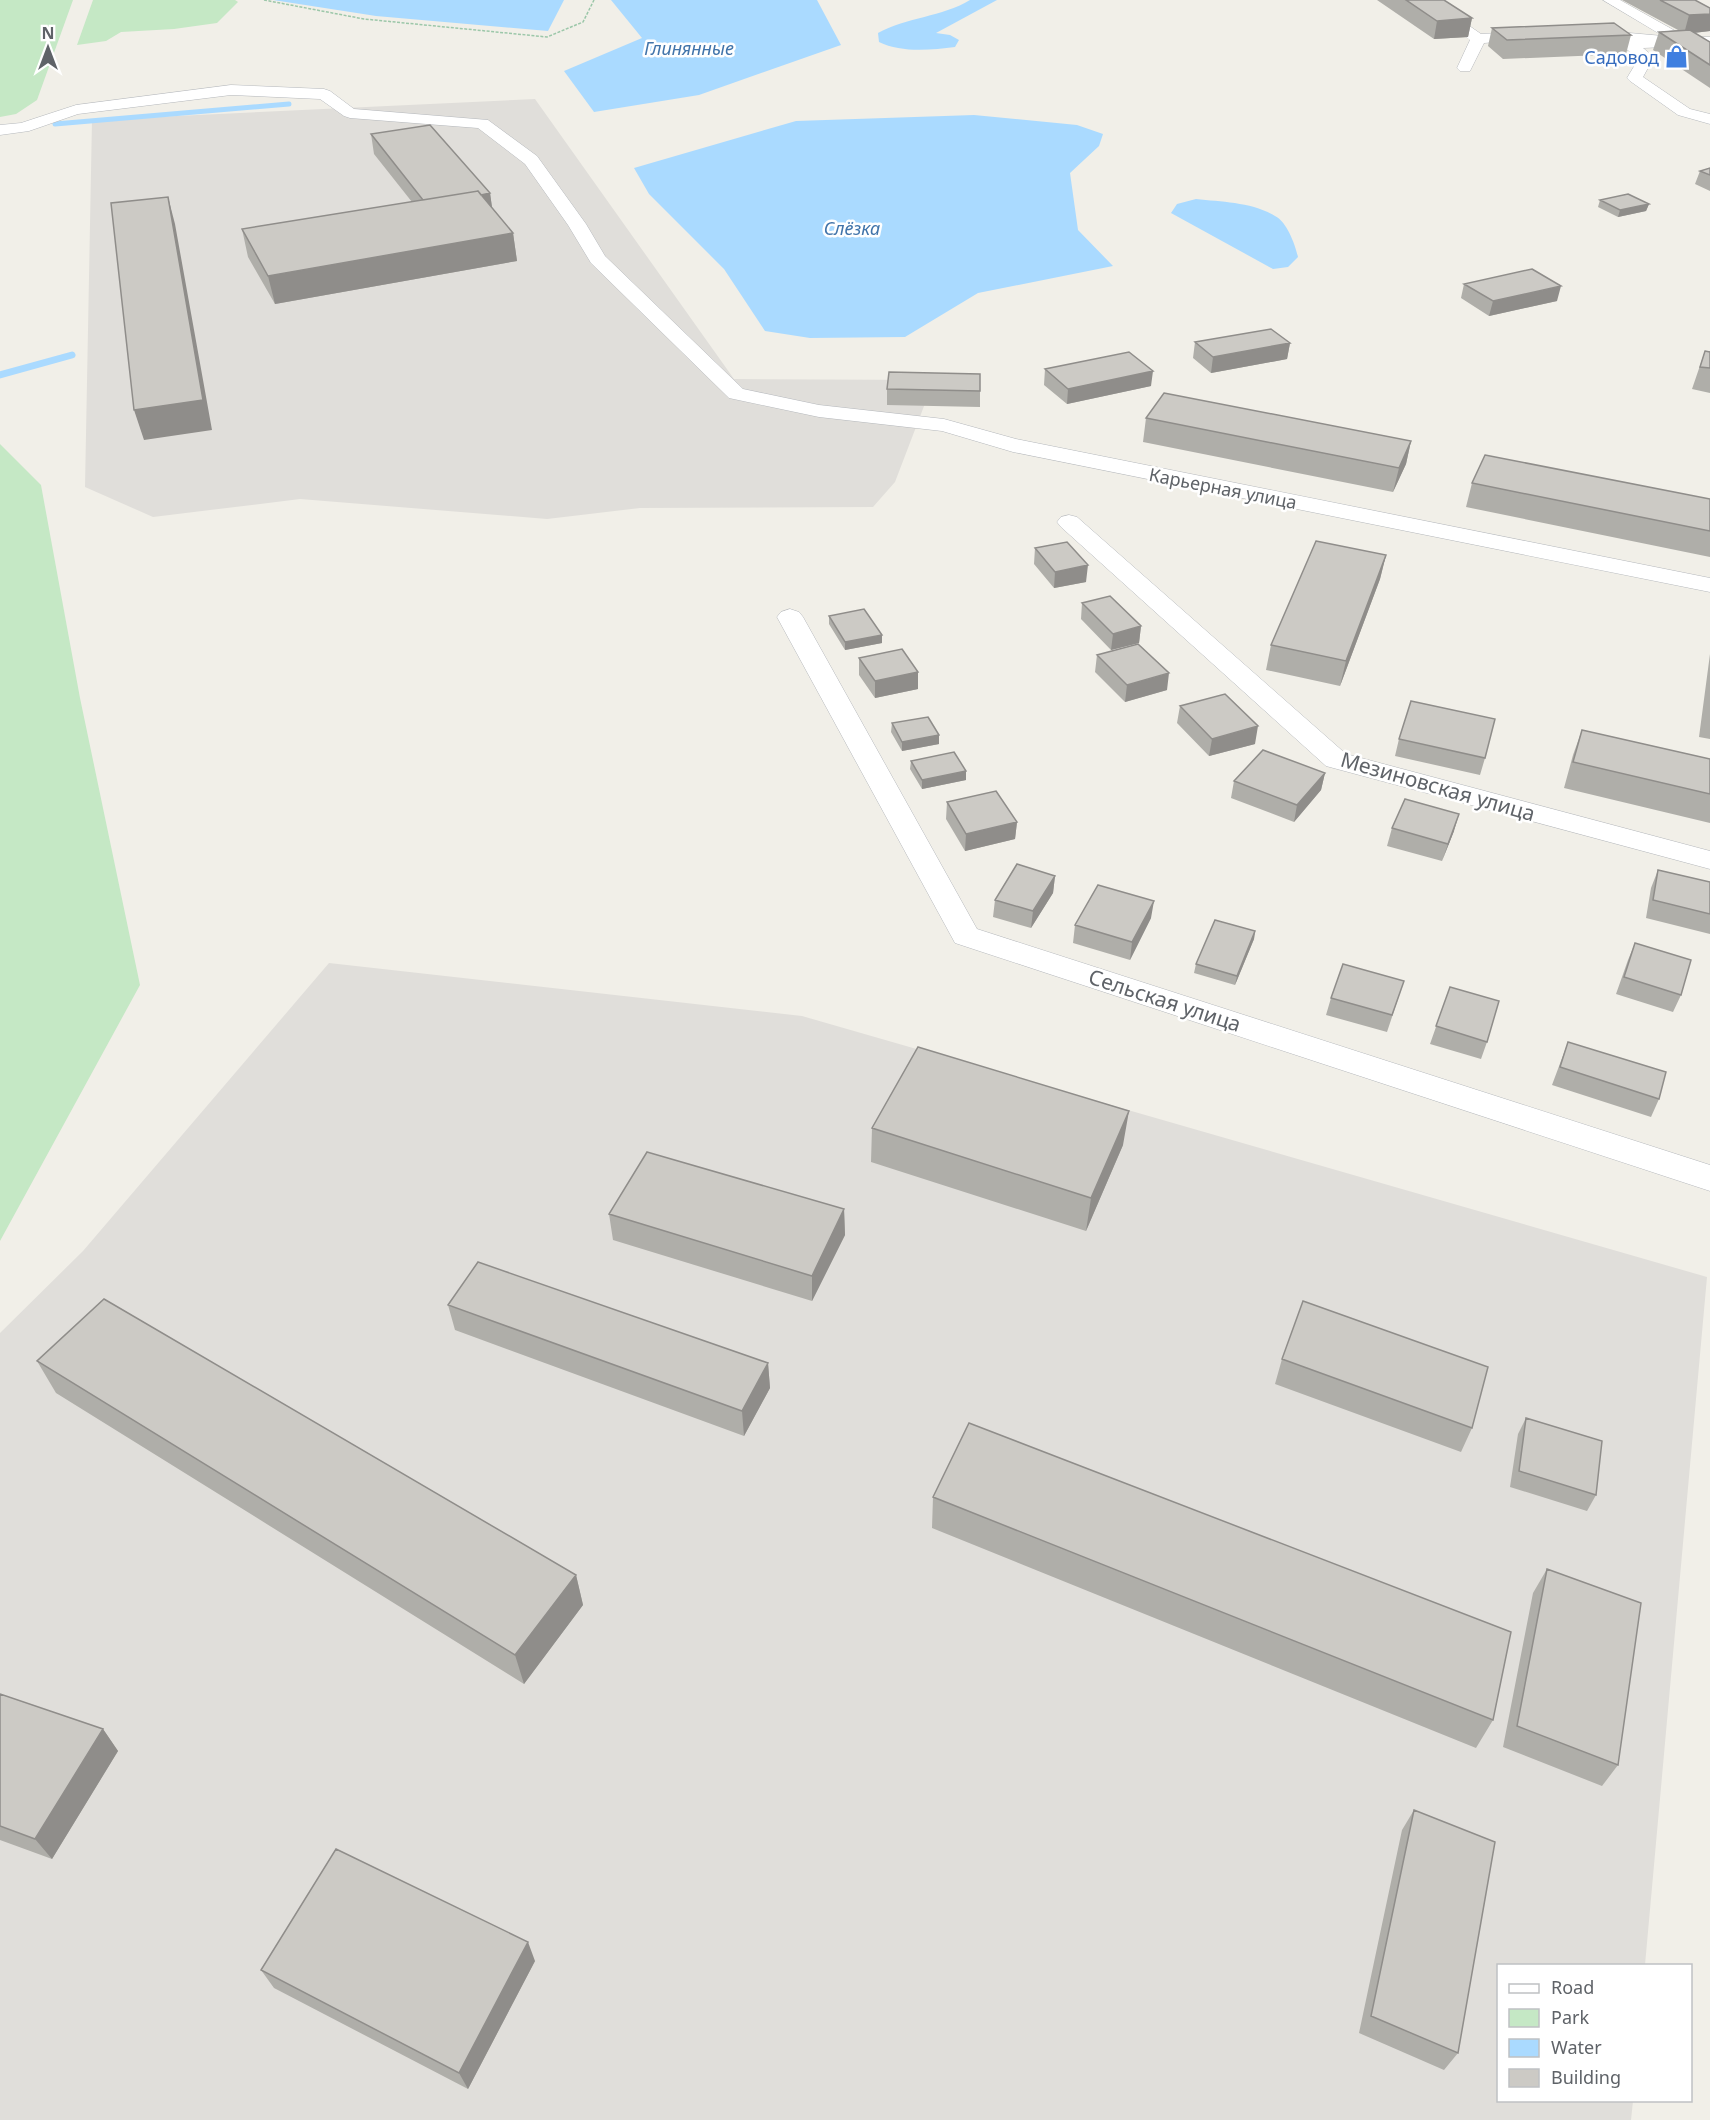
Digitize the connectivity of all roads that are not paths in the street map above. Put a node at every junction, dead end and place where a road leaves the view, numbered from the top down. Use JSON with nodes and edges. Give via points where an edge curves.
{"nodes":[{"id":1,"x":1423,"y":0,"type":"edge"},
{"id":2,"x":1610,"y":0,"type":"edge"},
{"id":3,"x":1552,"y":33,"type":"edge"},
{"id":4,"x":1574,"y":33,"type":"edge"},
{"id":5,"x":1478,"y":39,"type":"junction"},
{"id":6,"x":1710,"y":41,"type":"edge"},
{"id":7,"x":1685,"y":43,"type":"junction"},
{"id":8,"x":1465,"y":68,"type":"dead end"},
{"id":9,"x":1710,"y":118,"type":"edge"},
{"id":10,"x":0,"y":130,"type":"edge"},
{"id":11,"x":1069,"y":522,"type":"dead end"},
{"id":12,"x":1710,"y":585,"type":"edge"},
{"id":13,"x":790,"y":617,"type":"dead end"},
{"id":14,"x":1710,"y":860,"type":"edge"},
{"id":15,"x":1710,"y":1178,"type":"edge"}],
"edges":[{"from":1,"to":5,"type":"street"},
{"from":2,"to":7,"type":"street"},
{"from":3,"to":5,"type":"street"},
{"from":4,"to":7,"type":"street"},
{"from":5,"to":8,"type":"street"},
{"from":6,"to":7,"type":"street"},
{"from":7,"to":9,"type":"street","via":[[1626,44],[1647,57],[1635,78],[1684,112]]},
{"from":10,"to":12,"type":"street","name":"Карьерная улица","via":[[23,128],[76,110],[231,90],[324,94],[350,113],[482,123],[531,159],[597,259],[736,394],[819,411],[944,425],[1013,445]]},
{"from":11,"to":14,"type":"street","name":"Мезиновская улица","via":[[1336,760]]},
{"from":13,"to":15,"type":"street","name":"Сельская улица","via":[[966,936]]}]}
